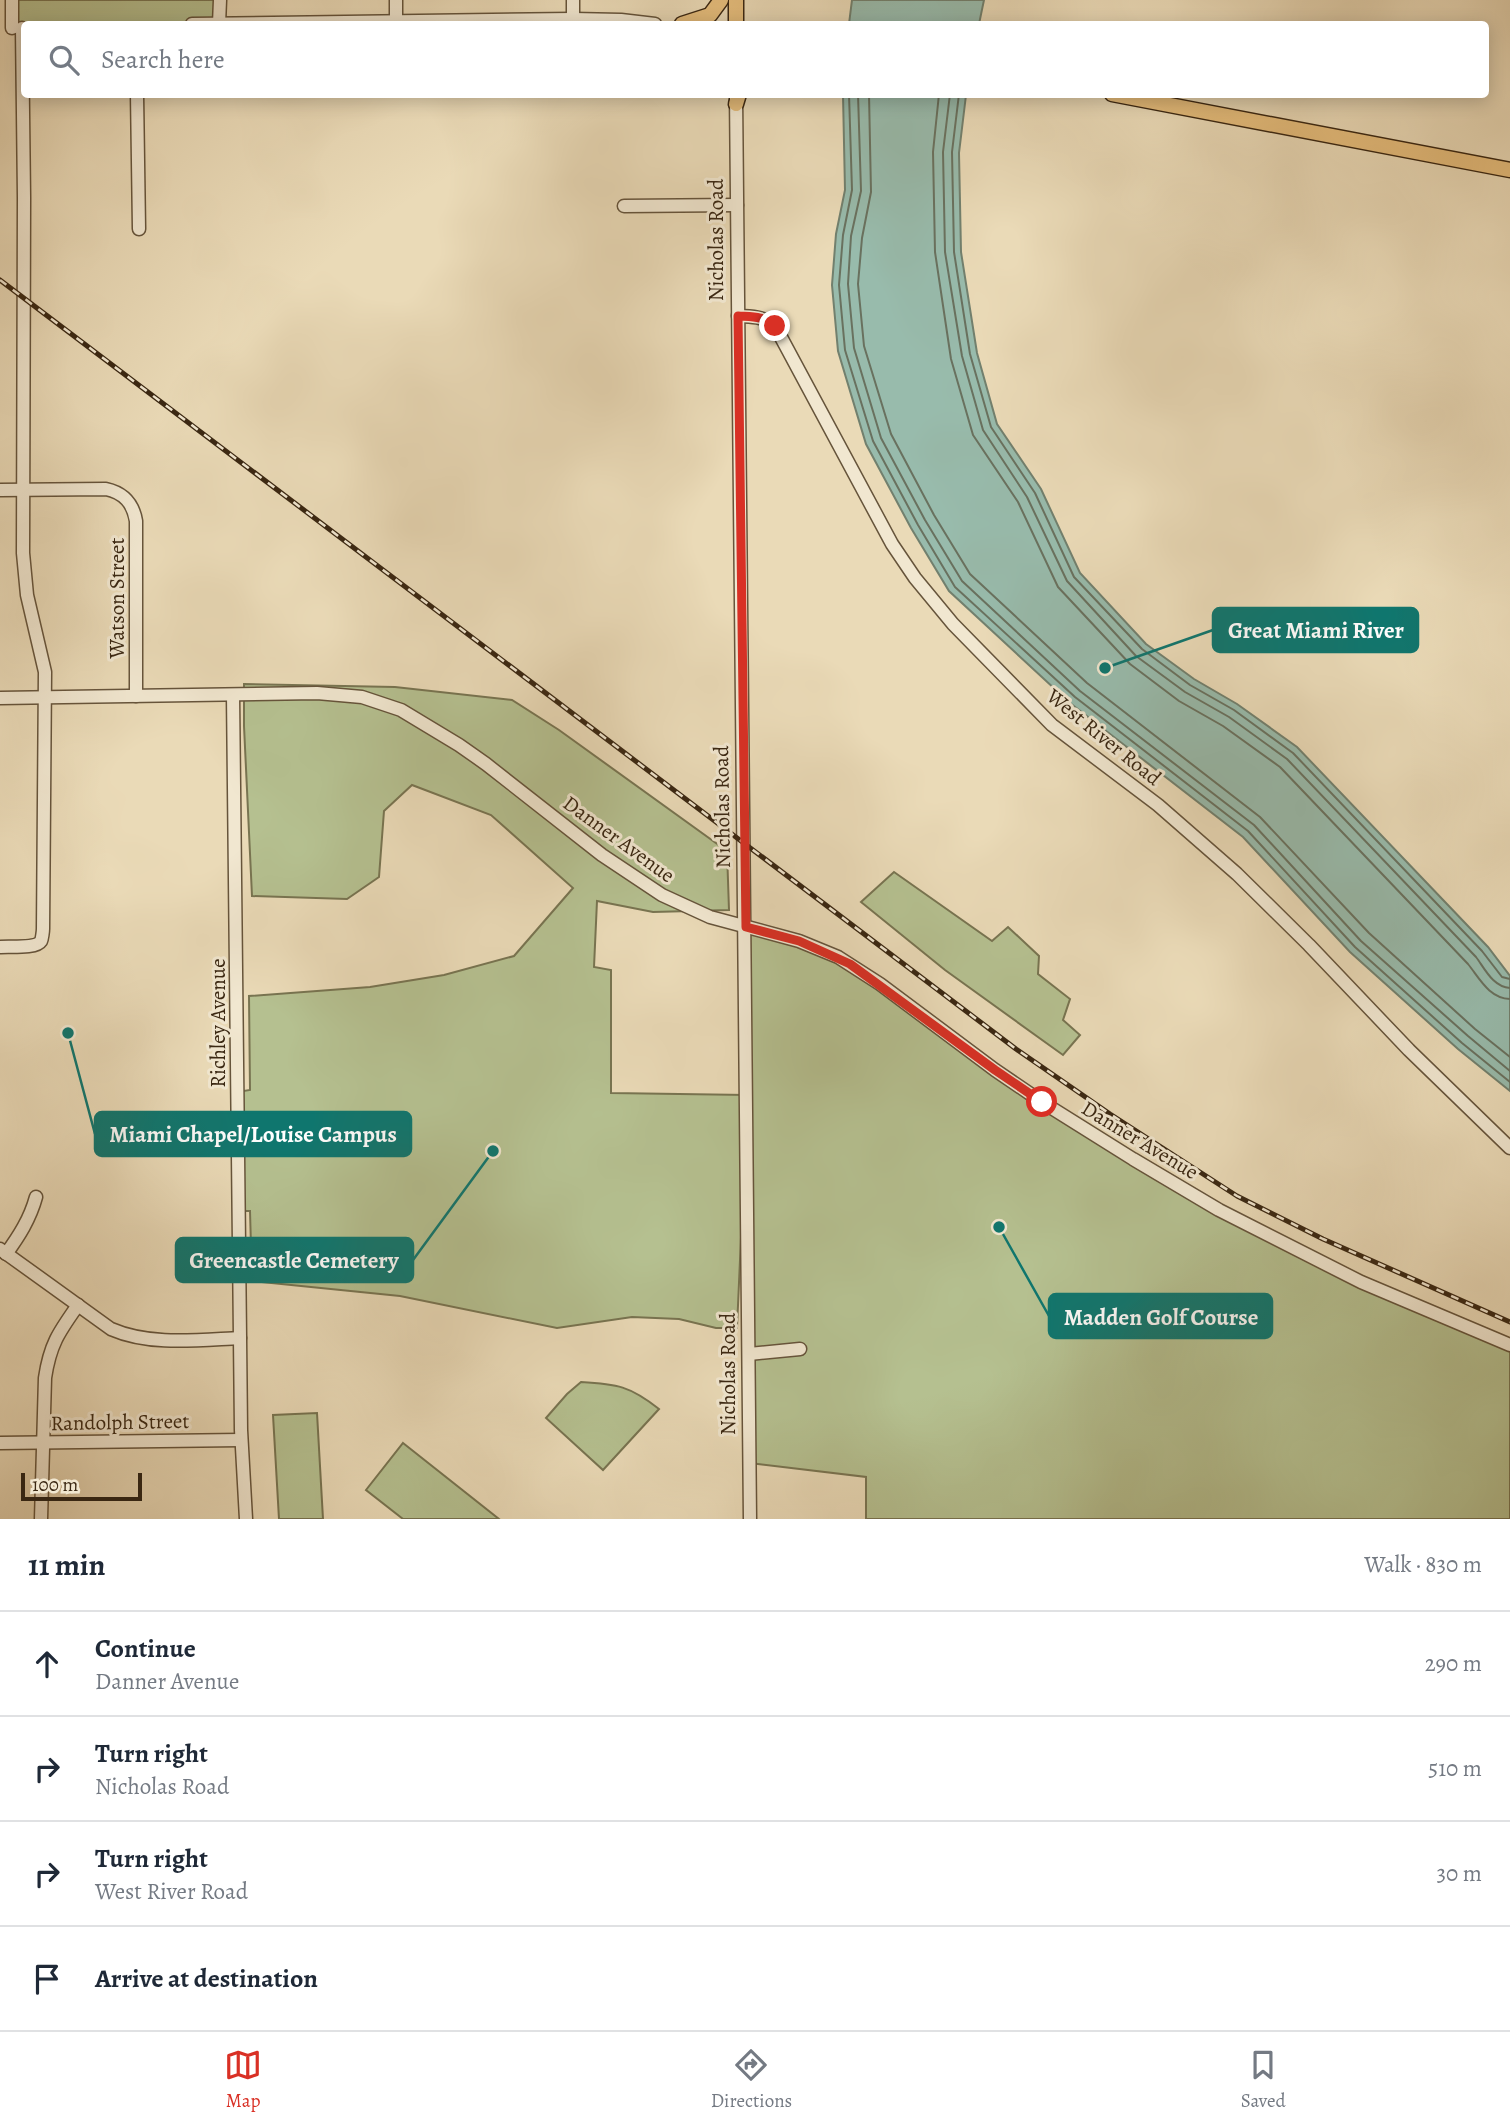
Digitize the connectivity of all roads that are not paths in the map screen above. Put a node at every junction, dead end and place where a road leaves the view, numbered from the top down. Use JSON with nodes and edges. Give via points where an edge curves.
{"nodes":[{"id":1,"x":12,"y":0,"type":"edge"},
{"id":2,"x":219,"y":0,"type":"edge"},
{"id":3,"x":396,"y":0,"type":"edge"},
{"id":4,"x":573,"y":0,"type":"edge"},
{"id":5,"x":721,"y":0,"type":"edge"},
{"id":6,"x":736,"y":0,"type":"edge"},
{"id":7,"x":573,"y":19,"type":"junction"},
{"id":8,"x":219,"y":21,"type":"edge"},
{"id":9,"x":396,"y":21,"type":"edge"},
{"id":10,"x":455,"y":21,"type":"edge"},
{"id":11,"x":630,"y":21,"type":"edge"},
{"id":12,"x":691,"y":21,"type":"edge"},
{"id":13,"x":736,"y":21,"type":"edge"},
{"id":14,"x":14,"y":28,"type":"edge"},
{"id":15,"x":137,"y":98,"type":"edge"},
{"id":16,"x":736,"y":98,"type":"edge"},
{"id":17,"x":1133,"y":98,"type":"edge"},
{"id":18,"x":1510,"y":170,"type":"edge"},
{"id":19,"x":737,"y":205,"type":"junction"},
{"id":20,"x":624,"y":206,"type":"dead end"},
{"id":21,"x":139,"y":229,"type":"dead end"},
{"id":22,"x":738,"y":316,"type":"junction"},
{"id":23,"x":0,"y":490,"type":"edge"},
{"id":24,"x":23,"y":490,"type":"junction"},
{"id":25,"x":233,"y":695,"type":"junction"},
{"id":26,"x":136,"y":696,"type":"junction"},
{"id":27,"x":0,"y":698,"type":"edge"},
{"id":28,"x":46,"y":698,"type":"junction"},
{"id":29,"x":746,"y":927,"type":"junction"},
{"id":30,"x":0,"y":947,"type":"edge"},
{"id":31,"x":1510,"y":1148,"type":"edge"},
{"id":32,"x":36,"y":1197,"type":"dead end"},
{"id":33,"x":3,"y":1252,"type":"edge"},
{"id":34,"x":78,"y":1305,"type":"junction"},
{"id":35,"x":240,"y":1338,"type":"junction"},
{"id":36,"x":1510,"y":1345,"type":"edge"},
{"id":37,"x":800,"y":1349,"type":"dead end"},
{"id":38,"x":749,"y":1354,"type":"junction"},
{"id":39,"x":241,"y":1440,"type":"junction"},
{"id":40,"x":0,"y":1443,"type":"edge"},
{"id":41,"x":43,"y":1443,"type":"junction"},
{"id":42,"x":41,"y":1519,"type":"edge"},
{"id":43,"x":246,"y":1519,"type":"edge"},
{"id":44,"x":750,"y":1519,"type":"edge"}],
"edges":[{"from":1,"to":14,"type":"street"},
{"from":2,"to":8,"type":"street"},
{"from":3,"to":9,"type":"street"},
{"from":4,"to":7,"type":"street"},
{"from":5,"to":12,"type":"main road","via":[[710,15]]},
{"from":6,"to":13,"type":"main road"},
{"from":7,"to":10,"type":"street"},
{"from":7,"to":11,"type":"street"},
{"from":14,"to":24,"type":"street","via":[[24,198]]},
{"from":15,"to":21,"type":"street"},
{"from":16,"to":19,"type":"street","name":"Nicholas Road"},
{"from":17,"to":18,"type":"main road"},
{"from":19,"to":20,"type":"street"},
{"from":19,"to":22,"type":"street","name":"Nicholas Road"},
{"from":22,"to":29,"type":"street","name":"Nicholas Road"},
{"from":22,"to":31,"type":"street","name":"West River Road","via":[[758,317],[775,326],[892,544],[953,624],[1052,724],[1158,805],[1237,874]]},
{"from":23,"to":24,"type":"street"},
{"from":24,"to":26,"type":"street","name":"Watson Street","via":[[106,489],[128,501],[134,510]]},
{"from":24,"to":28,"type":"street","via":[[25,581],[44,662]]},
{"from":25,"to":26,"type":"street","name":"Danner Avenue"},
{"from":25,"to":29,"type":"street","name":"Danner Avenue","via":[[332,693],[391,706],[486,764],[637,880],[684,906]]},
{"from":25,"to":35,"type":"street","name":"Richley Avenue"},
{"from":26,"to":28,"type":"street","name":"Danner Avenue"},
{"from":27,"to":28,"type":"street","name":"Danner Avenue"},
{"from":28,"to":30,"type":"street","via":[[42,939],[31,946]]},
{"from":29,"to":36,"type":"street","name":"Danner Avenue","via":[[799,941],[850,964],[1042,1102],[1219,1210],[1361,1282]]},
{"from":29,"to":38,"type":"street","name":"Nicholas Road"},
{"from":32,"to":33,"type":"street","via":[[25,1225]]},
{"from":33,"to":34,"type":"street"},
{"from":34,"to":35,"type":"street","via":[[111,1329],[136,1338]]},
{"from":34,"to":41,"type":"street","via":[[48,1359]]},
{"from":35,"to":39,"type":"street","name":"Richley Avenue"},
{"from":37,"to":38,"type":"street"},
{"from":38,"to":44,"type":"street","name":"Nicholas Road"},
{"from":39,"to":41,"type":"street","name":"Randolph Street"},
{"from":39,"to":43,"type":"street","name":"Richley Avenue"},
{"from":40,"to":41,"type":"street","name":"Randolph Street"},
{"from":41,"to":42,"type":"street"}]}
